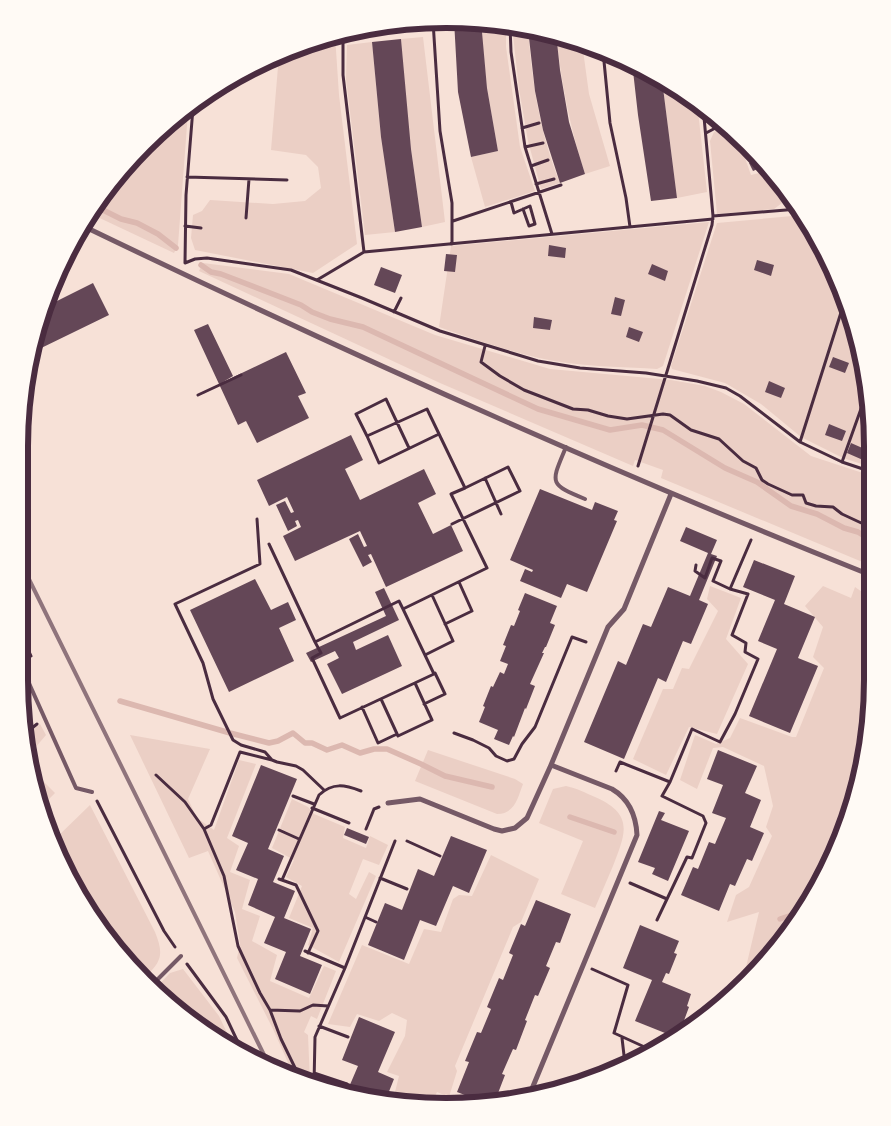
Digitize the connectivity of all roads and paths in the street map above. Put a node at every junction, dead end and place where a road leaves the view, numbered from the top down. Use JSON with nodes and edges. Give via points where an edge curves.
{"nodes":[{"id":1,"x":433,"y":28,"type":"joint"},
{"id":2,"x":396,"y":30,"type":"edge"},
{"id":3,"x":510,"y":33,"type":"edge"},
{"id":4,"x":343,"y":41,"type":"edge"},
{"id":5,"x":604,"y":59,"type":"edge"},
{"id":6,"x":193,"y":113,"type":"edge"},
{"id":7,"x":704,"y":117,"type":"edge"},
{"id":8,"x":539,"y":124,"type":"dead end"},
{"id":9,"x":717,"y":127,"type":"edge"},
{"id":10,"x":522,"y":128,"type":"junction"},
{"id":11,"x":706,"y":133,"type":"junction"},
{"id":12,"x":543,"y":142,"type":"dead end"},
{"id":13,"x":525,"y":147,"type":"junction"},
{"id":14,"x":548,"y":160,"type":"dead end"},
{"id":15,"x":531,"y":166,"type":"junction"},
{"id":16,"x":188,"y":177,"type":"junction"},
{"id":17,"x":249,"y":179,"type":"junction"},
{"id":18,"x":554,"y":179,"type":"dead end"},
{"id":19,"x":288,"y":180,"type":"dead end"},
{"id":20,"x":536,"y":184,"type":"junction"},
{"id":21,"x":561,"y":185,"type":"dead end"},
{"id":22,"x":539,"y":194,"type":"junction"},
{"id":23,"x":511,"y":202,"type":"junction"},
{"id":24,"x":523,"y":209,"type":"junction"},
{"id":25,"x":791,"y":210,"type":"edge"},
{"id":26,"x":713,"y":217,"type":"junction"},
{"id":27,"x":246,"y":218,"type":"dead end"},
{"id":28,"x":452,"y":221,"type":"junction"},
{"id":29,"x":185,"y":226,"type":"junction"},
{"id":30,"x":630,"y":226,"type":"junction"},
{"id":31,"x":201,"y":228,"type":"dead end"},
{"id":32,"x":89,"y":229,"type":"edge"},
{"id":33,"x":552,"y":234,"type":"junction"},
{"id":34,"x":452,"y":244,"type":"junction"},
{"id":35,"x":364,"y":252,"type":"junction"},
{"id":36,"x":317,"y":280,"type":"junction"},
{"id":37,"x":401,"y":298,"type":"dead end"},
{"id":38,"x":394,"y":312,"type":"junction"},
{"id":39,"x":841,"y":312,"type":"edge"},
{"id":40,"x":485,"y":346,"type":"junction"},
{"id":41,"x":242,"y":375,"type":"dead end"},
{"id":42,"x":665,"y":376,"type":"junction"},
{"id":43,"x":198,"y":395,"type":"dead end"},
{"id":44,"x":862,"y":407,"type":"edge"},
{"id":45,"x":397,"y":422,"type":"junction"},
{"id":46,"x":439,"y":434,"type":"junction"},
{"id":47,"x":367,"y":436,"type":"junction"},
{"id":48,"x":800,"y":442,"type":"junction"},
{"id":49,"x":566,"y":447,"type":"junction"},
{"id":50,"x":409,"y":448,"type":"junction"},
{"id":51,"x":641,"y":459,"type":"dead end"},
{"id":52,"x":842,"y":462,"type":"junction"},
{"id":53,"x":864,"y":469,"type":"edge"},
{"id":54,"x":485,"y":478,"type":"junction"},
{"id":55,"x":465,"y":488,"type":"junction"},
{"id":56,"x":671,"y":494,"type":"junction"},
{"id":57,"x":585,"y":499,"type":"dead end"},
{"id":58,"x":496,"y":503,"type":"junction"},
{"id":59,"x":501,"y":514,"type":"dead end"},
{"id":60,"x":257,"y":519,"type":"dead end"},
{"id":61,"x":463,"y":519,"type":"junction"},
{"id":62,"x":452,"y":524,"type":"dead end"},
{"id":63,"x":864,"y":524,"type":"edge"},
{"id":64,"x":751,"y":540,"type":"dead end"},
{"id":65,"x":269,"y":544,"type":"dead end"},
{"id":66,"x":696,"y":565,"type":"dead end"},
{"id":67,"x":864,"y":573,"type":"edge"},
{"id":68,"x":459,"y":582,"type":"junction"},
{"id":69,"x":730,"y":589,"type":"junction"},
{"id":70,"x":432,"y":595,"type":"junction"},
{"id":71,"x":403,"y":609,"type":"junction"},
{"id":72,"x":445,"y":624,"type":"junction"},
{"id":73,"x":315,"y":642,"type":"junction"},
{"id":74,"x":586,"y":642,"type":"dead end"},
{"id":75,"x":425,"y":655,"type":"junction"},
{"id":76,"x":434,"y":674,"type":"junction"},
{"id":77,"x":28,"y":681,"type":"edge"},
{"id":78,"x":415,"y":683,"type":"junction"},
{"id":79,"x":381,"y":699,"type":"junction"},
{"id":80,"x":424,"y":704,"type":"junction"},
{"id":81,"x":362,"y":708,"type":"junction"},
{"id":82,"x":454,"y":733,"type":"dead end"},
{"id":83,"x":398,"y":734,"type":"junction"},
{"id":84,"x":272,"y":760,"type":"junction"},
{"id":85,"x":551,"y":765,"type":"junction"},
{"id":86,"x":616,"y":771,"type":"dead end"},
{"id":87,"x":156,"y":775,"type":"dead end"},
{"id":88,"x":670,"y":782,"type":"junction"},
{"id":89,"x":324,"y":790,"type":"junction"},
{"id":90,"x":361,"y":791,"type":"dead end"},
{"id":91,"x":92,"y":792,"type":"joint"},
{"id":92,"x":293,"y":796,"type":"dead end"},
{"id":93,"x":388,"y":803,"type":"joint"},
{"id":94,"x":314,"y":804,"type":"junction"},
{"id":95,"x":312,"y":808,"type":"junction"},
{"id":96,"x":349,"y":823,"type":"dead end"},
{"id":97,"x":204,"y":830,"type":"junction"},
{"id":98,"x":279,"y":830,"type":"dead end"},
{"id":99,"x":366,"y":830,"type":"dead end"},
{"id":100,"x":299,"y":838,"type":"junction"},
{"id":101,"x":395,"y":841,"type":"dead end"},
{"id":102,"x":407,"y":841,"type":"dead end"},
{"id":103,"x":440,"y":856,"type":"dead end"},
{"id":104,"x":380,"y":878,"type":"junction"},
{"id":105,"x":627,"y":882,"type":"dead end"},
{"id":106,"x":407,"y":889,"type":"dead end"},
{"id":107,"x":667,"y":899,"type":"junction"},
{"id":108,"x":365,"y":917,"type":"junction"},
{"id":109,"x":657,"y":920,"type":"dead end"},
{"id":110,"x":376,"y":922,"type":"dead end"},
{"id":111,"x":181,"y":956,"type":"junction"},
{"id":112,"x":344,"y":968,"type":"junction"},
{"id":113,"x":592,"y":969,"type":"dead end"},
{"id":114,"x":156,"y":981,"type":"edge"},
{"id":115,"x":328,"y":1006,"type":"junction"},
{"id":116,"x":270,"y":1010,"type":"junction"},
{"id":117,"x":319,"y":1026,"type":"junction"},
{"id":118,"x":348,"y":1037,"type":"dead end"},
{"id":119,"x":622,"y":1038,"type":"junction"},
{"id":120,"x":238,"y":1043,"type":"edge"},
{"id":121,"x":644,"y":1047,"type":"edge"},
{"id":122,"x":624,"y":1058,"type":"edge"},
{"id":123,"x":296,"y":1071,"type":"edge"},
{"id":124,"x":314,"y":1073,"type":"junction"},
{"id":125,"x":314,"y":1077,"type":"edge"},
{"id":126,"x":347,"y":1084,"type":"dead end"},
{"id":127,"x":532,"y":1089,"type":"edge"}],
"edges":[{"from":1,"to":2,"type":"path"},
{"from":1,"to":28,"type":"path","via":[[440,131],[452,202]]},
{"from":3,"to":10,"type":"path"},
{"from":4,"to":35,"type":"path","via":[[343,74]]},
{"from":5,"to":30,"type":"path","via":[[610,123]]},
{"from":6,"to":16,"type":"path"},
{"from":7,"to":11,"type":"path"},
{"from":8,"to":10,"type":"path"},
{"from":9,"to":11,"type":"path"},
{"from":10,"to":13,"type":"path"},
{"from":11,"to":26,"type":"path"},
{"from":12,"to":13,"type":"path"},
{"from":13,"to":15,"type":"path"},
{"from":14,"to":15,"type":"path"},
{"from":15,"to":20,"type":"path"},
{"from":16,"to":17,"type":"path"},
{"from":16,"to":29,"type":"path"},
{"from":17,"to":19,"type":"path"},
{"from":17,"to":27,"type":"path"},
{"from":18,"to":20,"type":"path"},
{"from":20,"to":22,"type":"path"},
{"from":21,"to":22,"type":"path"},
{"from":22,"to":23,"type":"path"},
{"from":22,"to":33,"type":"path"},
{"from":23,"to":24,"type":"path","via":[[514,213]]},
{"from":23,"to":28,"type":"path"},
{"from":24,"to":24,"type":"path","via":[[530,206],[535,224],[529,226]]},
{"from":25,"to":26,"type":"path"},
{"from":26,"to":30,"type":"path"},
{"from":26,"to":42,"type":"path"},
{"from":28,"to":34,"type":"path"},
{"from":29,"to":31,"type":"path"},
{"from":29,"to":36,"type":"path","via":[[185,264],[207,258],[290,270]]},
{"from":30,"to":33,"type":"path"},
{"from":32,"to":49,"type":"street","via":[[380,365]]},
{"from":33,"to":34,"type":"path"},
{"from":34,"to":35,"type":"path"},
{"from":35,"to":36,"type":"path"},
{"from":36,"to":38,"type":"path"},
{"from":37,"to":38,"type":"path"},
{"from":38,"to":40,"type":"path"},
{"from":39,"to":48,"type":"path"},
{"from":40,"to":42,"type":"path","via":[[552,364]]},
{"from":40,"to":63,"type":"path","via":[[481,362],[524,390],[573,409],[608,416],[627,419],[670,415],[690,430],[718,439],[756,468],[768,484],[792,495],[803,495],[806,503],[833,507]]},
{"from":41,"to":43,"type":"path"},
{"from":42,"to":48,"type":"path","via":[[726,388]]},
{"from":42,"to":51,"type":"path"},
{"from":44,"to":52,"type":"path"},
{"from":45,"to":46,"type":"path","via":[[427,409]]},
{"from":45,"to":47,"type":"path"},
{"from":45,"to":47,"type":"path","via":[[386,399],[356,414]]},
{"from":45,"to":50,"type":"path"},
{"from":46,"to":50,"type":"path"},
{"from":46,"to":55,"type":"path"},
{"from":47,"to":50,"type":"path","via":[[379,463]]},
{"from":48,"to":52,"type":"path"},
{"from":49,"to":56,"type":"street"},
{"from":49,"to":57,"type":"lane","via":[[555,475],[556,484],[566,492]]},
{"from":52,"to":53,"type":"path"},
{"from":54,"to":55,"type":"path"},
{"from":54,"to":58,"type":"path"},
{"from":54,"to":58,"type":"path","via":[[508,467],[520,492]]},
{"from":55,"to":61,"type":"path","via":[[451,494]]},
{"from":56,"to":67,"type":"street"},
{"from":56,"to":85,"type":"street","via":[[624,608],[608,628]]},
{"from":58,"to":59,"type":"path"},
{"from":58,"to":61,"type":"path"},
{"from":60,"to":84,"type":"path","via":[[260,564],[175,604],[203,663],[213,699],[233,740],[265,752]]},
{"from":61,"to":62,"type":"path"},
{"from":61,"to":68,"type":"path","via":[[487,568]]},
{"from":64,"to":69,"type":"path"},
{"from":65,"to":73,"type":"path"},
{"from":66,"to":69,"type":"path","via":[[696,571],[705,578],[712,558],[721,561],[713,581]]},
{"from":68,"to":70,"type":"path"},
{"from":68,"to":72,"type":"path","via":[[472,611]]},
{"from":69,"to":88,"type":"path","via":[[748,594],[732,635],[746,643],[745,652],[758,659],[720,742],[692,729]]},
{"from":70,"to":71,"type":"path"},
{"from":70,"to":72,"type":"path"},
{"from":71,"to":73,"type":"path","via":[[399,601]]},
{"from":71,"to":75,"type":"path"},
{"from":72,"to":75,"type":"path","via":[[453,641]]},
{"from":73,"to":81,"type":"path","via":[[321,653],[312,658],[340,718]]},
{"from":74,"to":82,"type":"path","via":[[572,637],[535,727],[514,759],[507,761],[489,748]]},
{"from":75,"to":76,"type":"path"},
{"from":76,"to":78,"type":"path"},
{"from":76,"to":80,"type":"path","via":[[445,694]]},
{"from":77,"to":91,"type":"lane","via":[[76,788]]},
{"from":78,"to":79,"type":"path"},
{"from":78,"to":80,"type":"path"},
{"from":79,"to":81,"type":"path"},
{"from":79,"to":83,"type":"path"},
{"from":80,"to":83,"type":"path","via":[[432,720]]},
{"from":81,"to":83,"type":"path","via":[[378,743]]},
{"from":84,"to":89,"type":"path","via":[[303,770]]},
{"from":84,"to":97,"type":"path","via":[[240,752],[211,826]]},
{"from":85,"to":93,"type":"street","via":[[527,818],[521,825],[508,830],[494,829],[420,799]]},
{"from":85,"to":127,"type":"street","via":[[620,793],[632,810],[637,835]]},
{"from":86,"to":88,"type":"path","via":[[620,762]]},
{"from":87,"to":97,"type":"path","via":[[185,802]]},
{"from":88,"to":107,"type":"path","via":[[662,796],[702,816],[706,823],[692,858],[687,857]]},
{"from":89,"to":90,"type":"path","via":[[343,785]]},
{"from":89,"to":94,"type":"path"},
{"from":91,"to":111,"type":"path","via":[[164,931]]},
{"from":92,"to":94,"type":"path"},
{"from":93,"to":99,"type":"path","via":[[374,810]]},
{"from":94,"to":95,"type":"path"},
{"from":95,"to":96,"type":"path"},
{"from":95,"to":100,"type":"path"},
{"from":97,"to":116,"type":"path","via":[[224,876],[238,946]]},
{"from":98,"to":100,"type":"path"},
{"from":100,"to":112,"type":"path","via":[[280,880],[296,885],[318,931],[306,952]]},
{"from":101,"to":104,"type":"path"},
{"from":102,"to":103,"type":"path"},
{"from":104,"to":106,"type":"path"},
{"from":104,"to":108,"type":"path"},
{"from":105,"to":107,"type":"path"},
{"from":107,"to":109,"type":"path"},
{"from":108,"to":110,"type":"path"},
{"from":108,"to":112,"type":"path"},
{"from":111,"to":114,"type":"lane"},
{"from":111,"to":120,"type":"path","via":[[226,1017]]},
{"from":112,"to":115,"type":"path"},
{"from":113,"to":119,"type":"path","via":[[628,985],[614,1034]]},
{"from":115,"to":116,"type":"path","via":[[313,1005],[300,1011]]},
{"from":115,"to":117,"type":"path"},
{"from":116,"to":123,"type":"path"},
{"from":117,"to":118,"type":"path"},
{"from":117,"to":124,"type":"path","via":[[315,1037]]},
{"from":119,"to":121,"type":"path"},
{"from":119,"to":122,"type":"path"},
{"from":124,"to":125,"type":"path"},
{"from":124,"to":126,"type":"path"}]}
